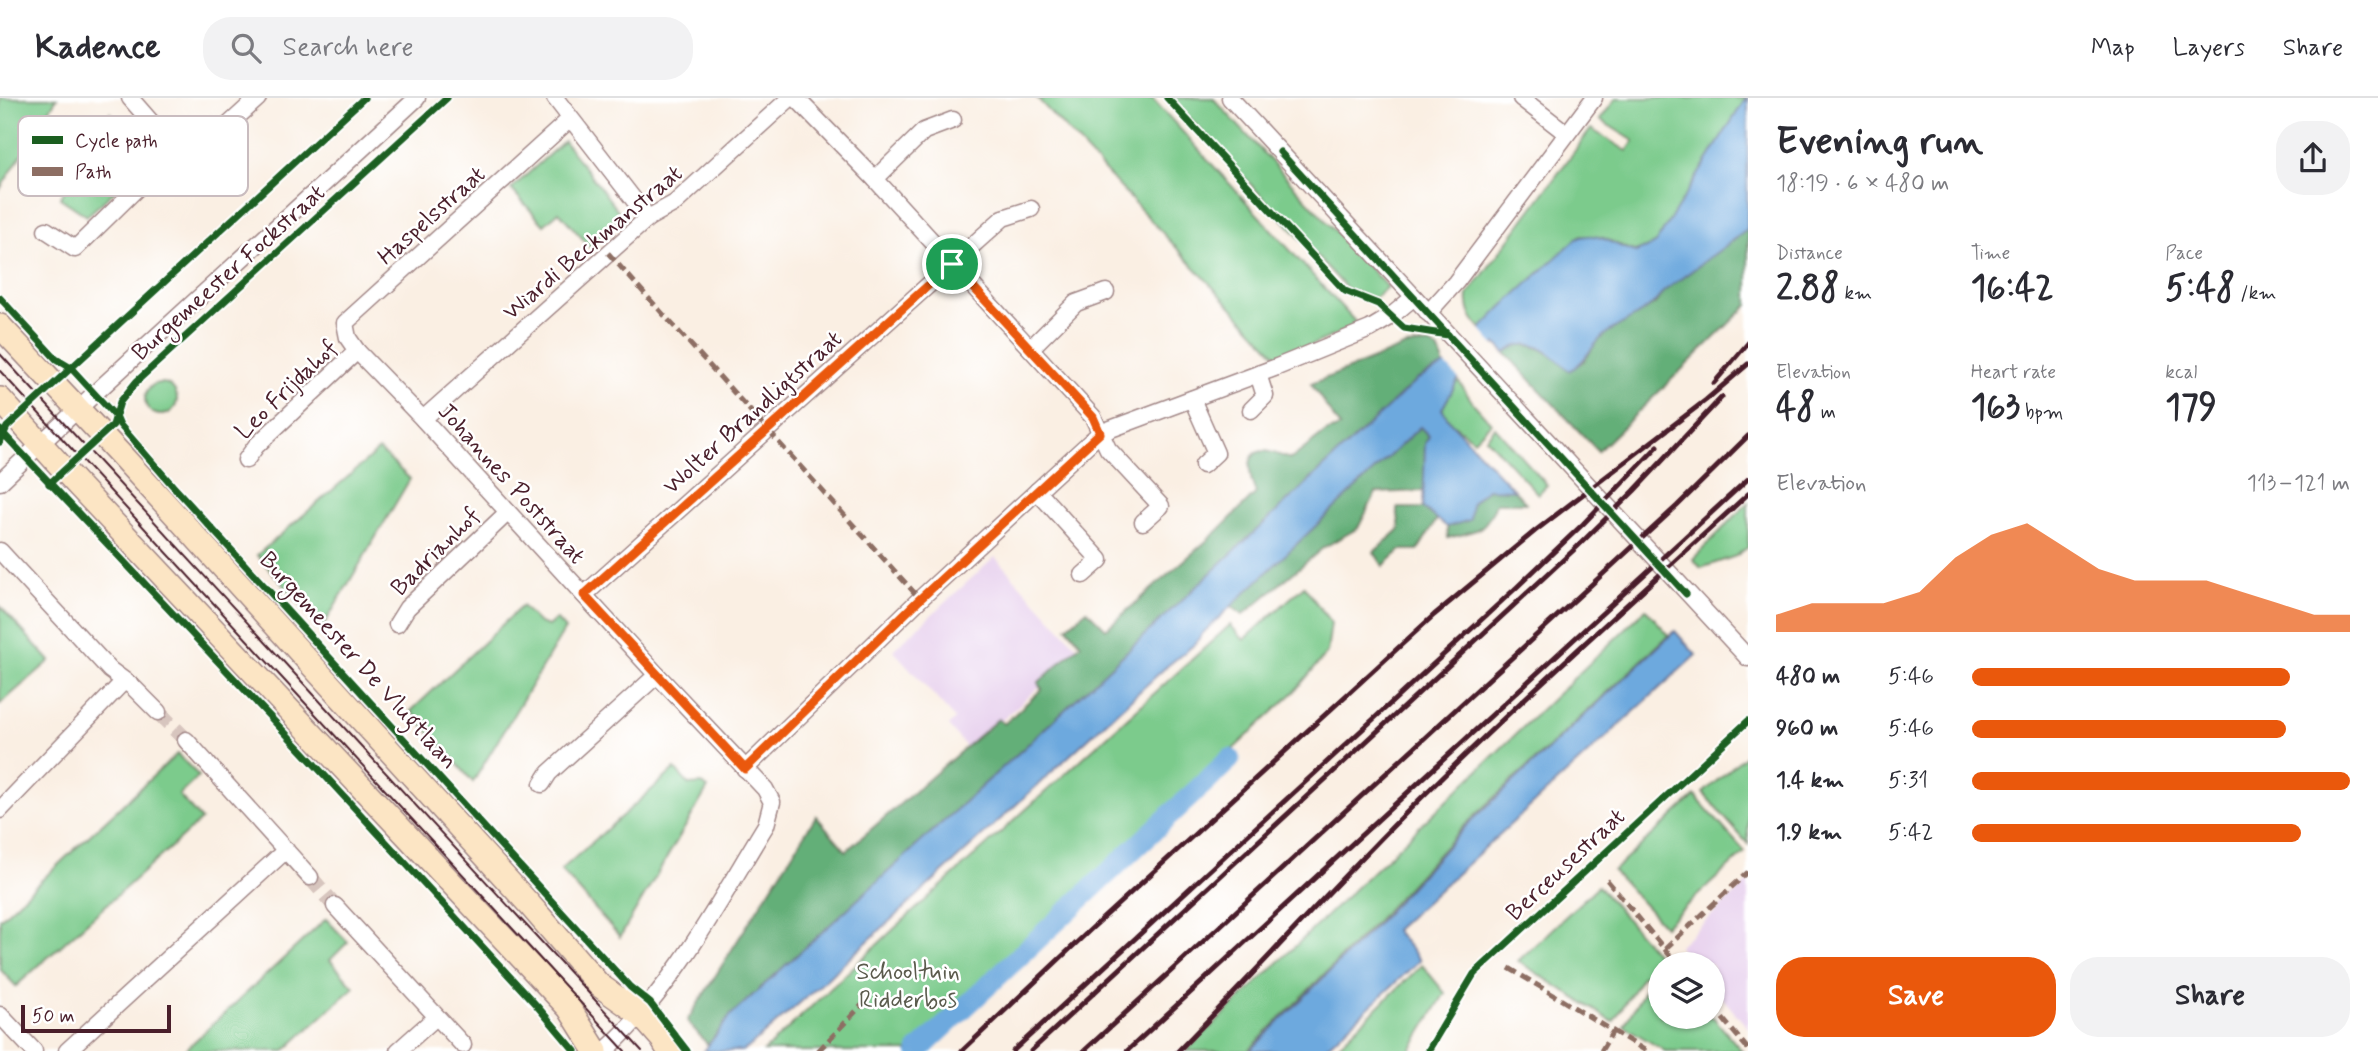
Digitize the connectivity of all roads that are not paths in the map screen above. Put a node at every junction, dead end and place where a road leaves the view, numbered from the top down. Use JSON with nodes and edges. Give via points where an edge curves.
{"nodes":[{"id":1,"x":130,"y":98,"type":"edge"},
{"id":2,"x":258,"y":98,"type":"edge"},
{"id":3,"x":417,"y":98,"type":"edge"},
{"id":4,"x":555,"y":98,"type":"edge"},
{"id":5,"x":790,"y":98,"type":"edge"},
{"id":6,"x":796,"y":98,"type":"edge"},
{"id":7,"x":1230,"y":98,"type":"edge"},
{"id":8,"x":1521,"y":98,"type":"edge"},
{"id":9,"x":1594,"y":98,"type":"edge"},
{"id":10,"x":146,"y":116,"type":"edge"},
{"id":11,"x":238,"y":116,"type":"edge"},
{"id":12,"x":570,"y":119,"type":"junction"},
{"id":13,"x":953,"y":121,"type":"dead end"},
{"id":14,"x":1566,"y":133,"type":"junction"},
{"id":15,"x":875,"y":178,"type":"junction"},
{"id":16,"x":129,"y":196,"type":"edge"},
{"id":17,"x":1031,"y":209,"type":"dead end"},
{"id":18,"x":648,"y":218,"type":"junction"},
{"id":19,"x":46,"y":230,"type":"dead end"},
{"id":20,"x":952,"y":264,"type":"junction"},
{"id":21,"x":1106,"y":292,"type":"dead end"},
{"id":22,"x":1414,"y":296,"type":"junction"},
{"id":23,"x":1428,"y":313,"type":"junction"},
{"id":24,"x":0,"y":326,"type":"edge"},
{"id":25,"x":1031,"y":348,"type":"junction"},
{"id":26,"x":357,"y":351,"type":"junction"},
{"id":27,"x":1258,"y":374,"type":"junction"},
{"id":28,"x":0,"y":399,"type":"edge"},
{"id":29,"x":1192,"y":399,"type":"junction"},
{"id":30,"x":77,"y":409,"type":"junction"},
{"id":31,"x":1251,"y":410,"type":"dead end"},
{"id":32,"x":423,"y":419,"type":"junction"},
{"id":33,"x":1100,"y":433,"type":"junction"},
{"id":34,"x":40,"y":443,"type":"junction"},
{"id":35,"x":246,"y":460,"type":"dead end"},
{"id":36,"x":1203,"y":465,"type":"dead end"},
{"id":37,"x":0,"y":482,"type":"edge"},
{"id":38,"x":1037,"y":491,"type":"junction"},
{"id":39,"x":507,"y":513,"type":"junction"},
{"id":40,"x":1143,"y":522,"type":"dead end"},
{"id":41,"x":0,"y":551,"type":"edge"},
{"id":42,"x":1083,"y":575,"type":"dead end"},
{"id":43,"x":584,"y":595,"type":"junction"},
{"id":44,"x":397,"y":624,"type":"dead end"},
{"id":45,"x":1748,"y":658,"type":"edge"},
{"id":46,"x":657,"y":675,"type":"junction"},
{"id":47,"x":124,"y":681,"type":"junction"},
{"id":48,"x":158,"y":712,"type":"tunnel mouth"},
{"id":49,"x":186,"y":740,"type":"tunnel mouth"},
{"id":50,"x":745,"y":769,"type":"junction"},
{"id":51,"x":542,"y":784,"type":"dead end"},
{"id":52,"x":0,"y":810,"type":"edge"},
{"id":53,"x":286,"y":850,"type":"junction"},
{"id":54,"x":310,"y":877,"type":"tunnel mouth"},
{"id":55,"x":335,"y":906,"type":"tunnel mouth"},
{"id":56,"x":640,"y":1014,"type":"junction"},
{"id":57,"x":0,"y":1015,"type":"edge"},
{"id":58,"x":436,"y":1017,"type":"junction"},
{"id":59,"x":463,"y":1045,"type":"dead end"},
{"id":60,"x":34,"y":1051,"type":"edge"},
{"id":61,"x":66,"y":1051,"type":"edge"},
{"id":62,"x":398,"y":1051,"type":"edge"},
{"id":63,"x":596,"y":1051,"type":"edge"},
{"id":64,"x":606,"y":1051,"type":"edge"},
{"id":65,"x":669,"y":1051,"type":"edge"}],
"edges":[{"from":1,"to":10,"type":"street"},
{"from":2,"to":11,"type":"street"},
{"from":3,"to":30,"type":"street","name":"Burgemeester Fockstraat"},
{"from":4,"to":12,"type":"street"},
{"from":5,"to":18,"type":"street","name":"Wiardi Beckmanstraat","via":[[676,203]]},
{"from":6,"to":15,"type":"street"},
{"from":7,"to":22,"type":"street"},
{"from":8,"to":14,"type":"street"},
{"from":9,"to":14,"type":"street"},
{"from":12,"to":18,"type":"street"},
{"from":12,"to":26,"type":"street","name":"Haspelsstraat","via":[[345,323]]},
{"from":13,"to":15,"type":"street","via":[[924,131]]},
{"from":14,"to":23,"type":"street"},
{"from":15,"to":20,"type":"street"},
{"from":16,"to":19,"type":"street","via":[[75,248]]},
{"from":17,"to":20,"type":"street","name":"Wolter Brandligtstraat","via":[[1003,218]]},
{"from":18,"to":32,"type":"street","name":"Wiardi Beckmanstraat"},
{"from":20,"to":25,"type":"street"},
{"from":20,"to":43,"type":"street","name":"Wolter Brandligtstraat"},
{"from":21,"to":25,"type":"street","via":[[1076,303]]},
{"from":22,"to":23,"type":"street"},
{"from":22,"to":27,"type":"street","via":[[1370,329]]},
{"from":23,"to":45,"type":"street"},
{"from":24,"to":30,"type":"main road","name":"Burgemeester De Vlugtlaan"},
{"from":25,"to":33,"type":"street","via":[[1093,417]]},
{"from":26,"to":32,"type":"street","name":"Johannes Poststraat"},
{"from":26,"to":35,"type":"street","name":"Leo Frijdahof"},
{"from":27,"to":29,"type":"street"},
{"from":27,"to":31,"type":"street","via":[[1265,396]]},
{"from":28,"to":34,"type":"main road"},
{"from":29,"to":33,"type":"street"},
{"from":29,"to":36,"type":"street","via":[[1216,453]]},
{"from":30,"to":34,"type":"street","name":"Burgemeester Fockstraat"},
{"from":30,"to":56,"type":"main road","name":"Burgemeester De Vlugtlaan","via":[[599,985]]},
{"from":32,"to":39,"type":"street","name":"Johannes Poststraat"},
{"from":33,"to":38,"type":"street"},
{"from":33,"to":40,"type":"street","via":[[1108,449],[1161,506]]},
{"from":34,"to":37,"type":"street","name":"Burgemeester Fockstraat"},
{"from":34,"to":63,"type":"main road","via":[[569,1008]]},
{"from":38,"to":42,"type":"street","via":[[1100,560]]},
{"from":38,"to":50,"type":"street"},
{"from":39,"to":43,"type":"street","name":"Johannes Poststraat"},
{"from":39,"to":44,"type":"street","name":"Badrianhof","via":[[407,608]]},
{"from":41,"to":47,"type":"street"},
{"from":43,"to":46,"type":"street","name":"Johannes Poststraat"},
{"from":46,"to":50,"type":"street","name":"Johannes Poststraat"},
{"from":46,"to":51,"type":"street"},
{"from":47,"to":48,"type":"street"},
{"from":47,"to":52,"type":"street"},
{"from":49,"to":53,"type":"street"},
{"from":50,"to":56,"type":"street","name":"Johannes Poststraat","via":[[772,802],[766,825],[672,976]]},
{"from":53,"to":54,"type":"street"},
{"from":53,"to":61,"type":"street"},
{"from":55,"to":58,"type":"street"},
{"from":56,"to":64,"type":"street"},
{"from":56,"to":65,"type":"main road","name":"Burgemeester De Vlugtlaan"},
{"from":57,"to":60,"type":"street"},
{"from":58,"to":59,"type":"street"},
{"from":58,"to":62,"type":"street"}]}
